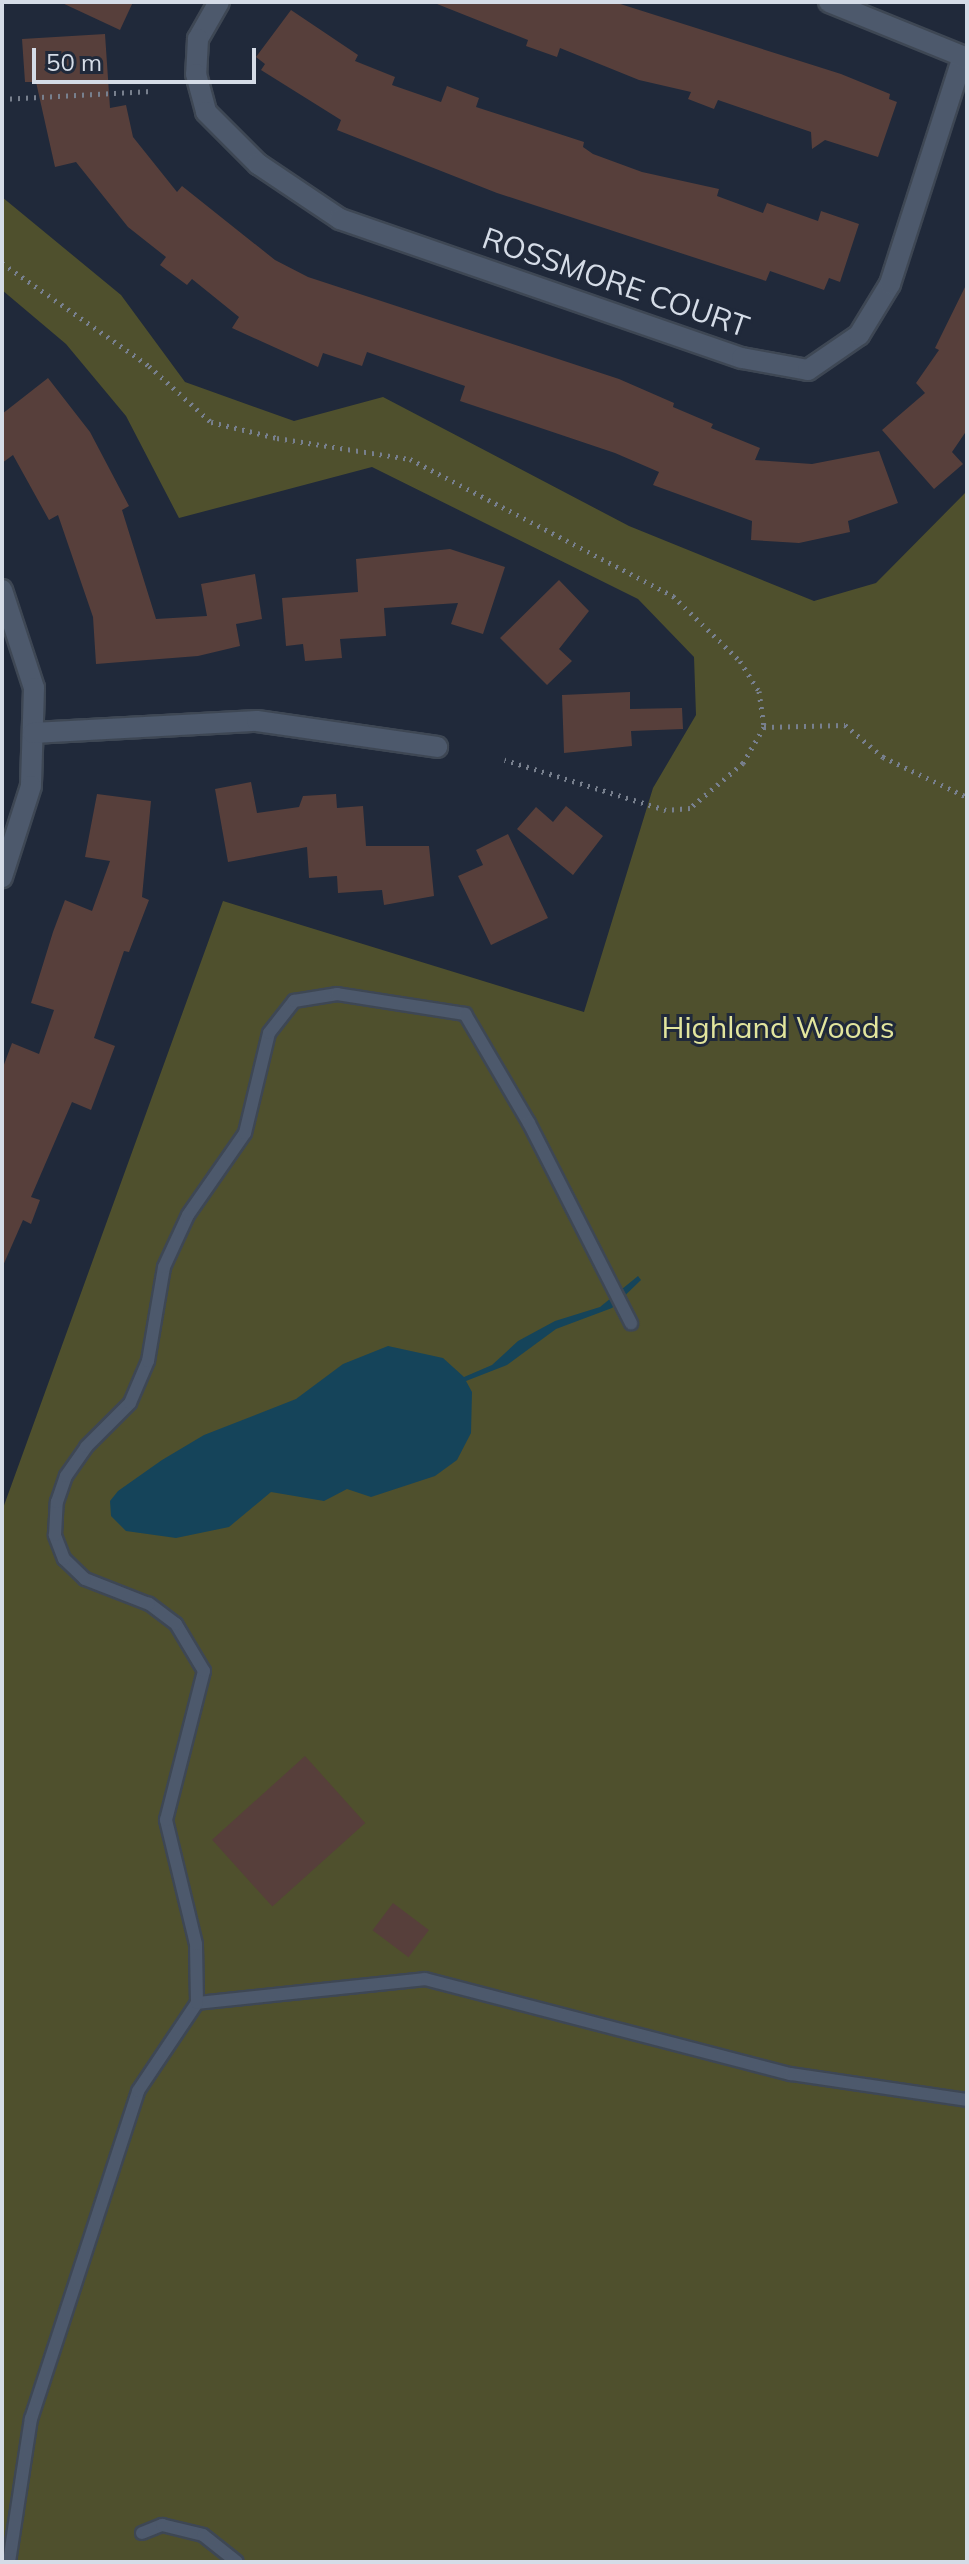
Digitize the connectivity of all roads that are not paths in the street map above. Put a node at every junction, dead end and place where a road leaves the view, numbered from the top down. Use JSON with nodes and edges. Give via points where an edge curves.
{"nodes":[{"id":1,"x":219,"y":2,"type":"edge"},
{"id":2,"x":829,"y":2,"type":"edge"},
{"id":3,"x":965,"y":57,"type":"edge"},
{"id":4,"x":2,"y":590,"type":"edge"},
{"id":5,"x":33,"y":733,"type":"junction"},
{"id":6,"x":437,"y":747,"type":"dead end"},
{"id":7,"x":2,"y":877,"type":"edge"},
{"id":8,"x":631,"y":1323,"type":"dead end"},
{"id":9,"x":197,"y":2003,"type":"junction"},
{"id":10,"x":967,"y":2100,"type":"edge"},
{"id":11,"x":142,"y":2533,"type":"dead end"},
{"id":12,"x":9,"y":2562,"type":"edge"},
{"id":13,"x":237,"y":2562,"type":"edge"}],
"edges":[{"from":1,"to":3,"type":"street","name":"ROSSMORE COURT","via":[[198,39],[196,74],[206,112],[258,164],[340,219],[742,358],[808,370],[859,335],[890,284]]},
{"from":2,"to":3,"type":"street","name":"ROSSMORE COURT"},
{"from":4,"to":5,"type":"street","via":[[34,688]]},
{"from":5,"to":6,"type":"street","via":[[257,721]]},
{"from":5,"to":7,"type":"street","via":[[31,786]]},
{"from":8,"to":9,"type":"lane","via":[[522,1111],[465,1014],[337,994],[294,1001],[269,1033],[245,1133],[188,1215],[164,1267],[148,1361],[130,1403],[86,1447],[66,1476],[57,1502],[55,1535],[64,1559],[85,1579],[149,1604],[176,1624],[204,1671],[166,1820],[196,1944]]},
{"from":9,"to":10,"type":"lane","via":[[425,1979],[791,2074]]},
{"from":9,"to":12,"type":"lane","via":[[138,2091],[31,2419]]},
{"from":11,"to":13,"type":"lane","via":[[162,2525],[203,2535]]}]}
